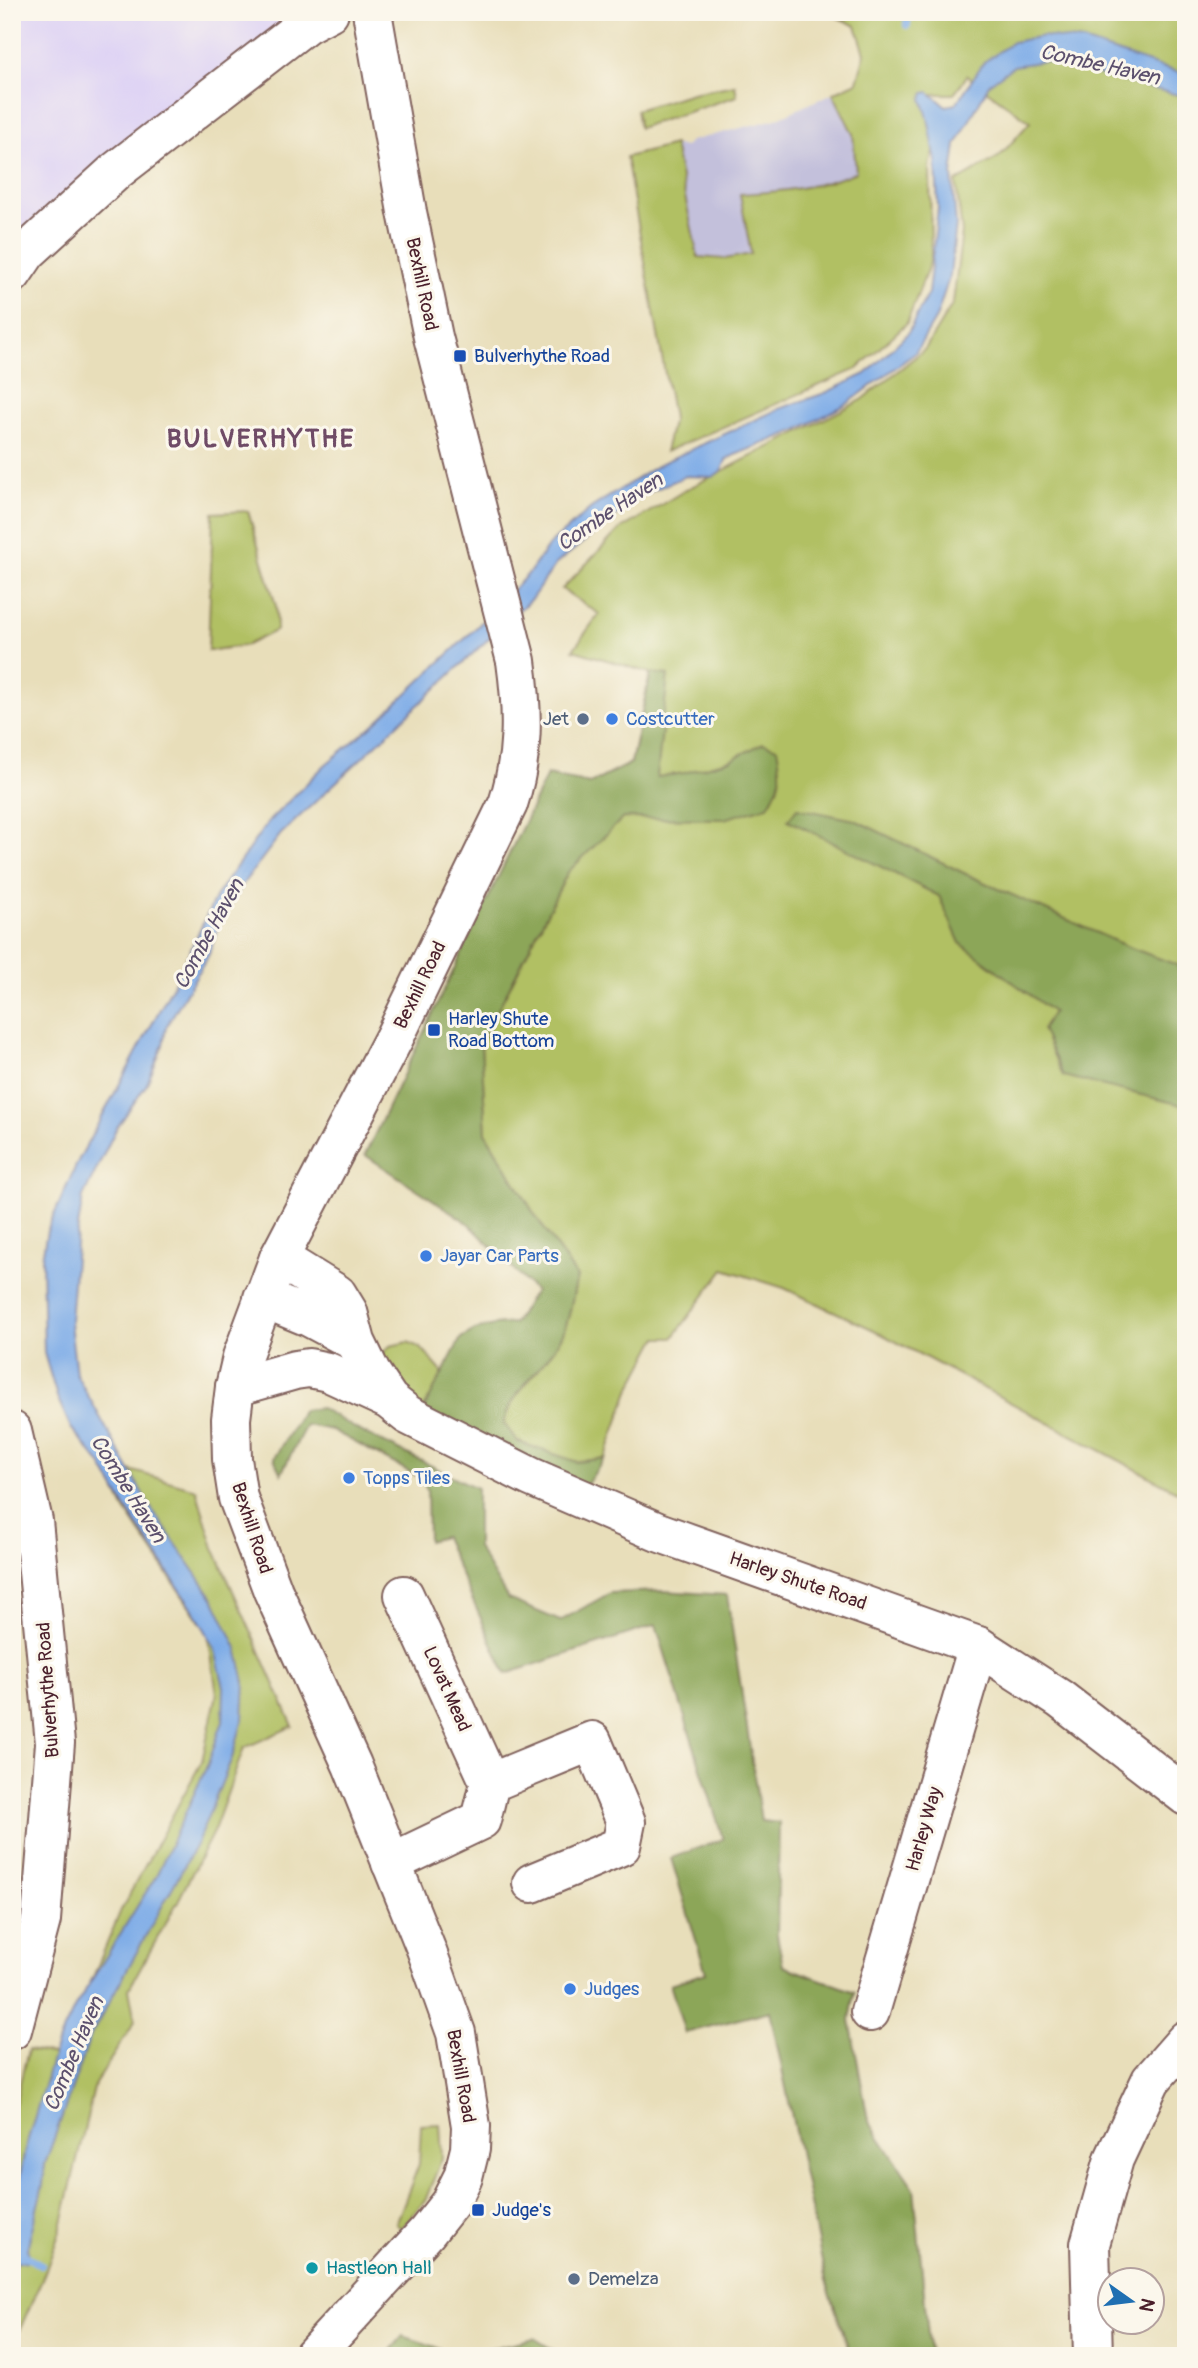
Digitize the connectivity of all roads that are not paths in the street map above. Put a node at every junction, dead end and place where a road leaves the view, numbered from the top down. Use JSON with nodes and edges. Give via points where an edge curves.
{"nodes":[{"id":1,"x":329,"y":12,"type":"edge"},
{"id":2,"x":372,"y":12,"type":"edge"},
{"id":3,"x":12,"y":274,"type":"edge"},
{"id":4,"x":279,"y":1258,"type":"junction"},
{"id":5,"x":263,"y":1298,"type":"junction"},
{"id":6,"x":356,"y":1342,"type":"junction"},
{"id":7,"x":235,"y":1387,"type":"junction"},
{"id":8,"x":389,"y":1400,"type":"junction"},
{"id":9,"x":12,"y":1431,"type":"edge"},
{"id":10,"x":404,"y":1595,"type":"dead end"},
{"id":11,"x":978,"y":1646,"type":"junction"},
{"id":12,"x":490,"y":1783,"type":"junction"},
{"id":13,"x":1186,"y":1796,"type":"edge"},
{"id":14,"x":391,"y":1863,"type":"junction"},
{"id":15,"x":532,"y":1883,"type":"dead end"},
{"id":16,"x":870,"y":2011,"type":"dead end"},
{"id":17,"x":13,"y":2028,"type":"edge"},
{"id":18,"x":1186,"y":2040,"type":"edge"},
{"id":19,"x":313,"y":2356,"type":"edge"},
{"id":20,"x":1093,"y":2356,"type":"edge"}],
"edges":[{"from":1,"to":3,"type":"main road","via":[[306,24],[116,171],[27,252]]},
{"from":2,"to":4,"type":"main road","name":"Bexhill Road","via":[[433,337],[516,663],[522,741],[508,804],[394,1038]]},
{"from":4,"to":5,"type":"main road","name":"Bexhill Road"},
{"from":4,"to":6,"type":"main road","name":"Harley Shute Road","via":[[337,1294],[348,1312]]},
{"from":5,"to":6,"type":"main road"},
{"from":5,"to":7,"type":"main road","name":"Bexhill Road"},
{"from":6,"to":8,"type":"main road","name":"Harley Shute Road"},
{"from":7,"to":8,"type":"main road","name":"Harley Shute Road","via":[[309,1368],[328,1371]]},
{"from":7,"to":14,"type":"main road","name":"Bexhill Road","via":[[232,1459],[238,1498],[273,1591]]},
{"from":8,"to":11,"type":"main road","name":"Harley Shute Road","via":[[408,1415],[519,1471],[658,1532]]},
{"from":9,"to":17,"type":"main road","name":"Bulverhythe Road","via":[[33,1521],[55,1743],[41,1920]]},
{"from":10,"to":12,"type":"main road","name":"Lovat Mead"},
{"from":11,"to":13,"type":"main road","name":"Harley Shute Road","via":[[1060,1699]]},
{"from":11,"to":16,"type":"main road","name":"Harley Way"},
{"from":12,"to":14,"type":"main road","via":[[481,1820]]},
{"from":12,"to":15,"type":"main road","via":[[592,1741],[626,1822],[621,1846]]},
{"from":14,"to":19,"type":"main road","name":"Bexhill Road","via":[[456,2033],[471,2126],[470,2149],[450,2203]]},
{"from":18,"to":20,"type":"main road","via":[[1151,2080],[1114,2159],[1090,2244]]}]}
